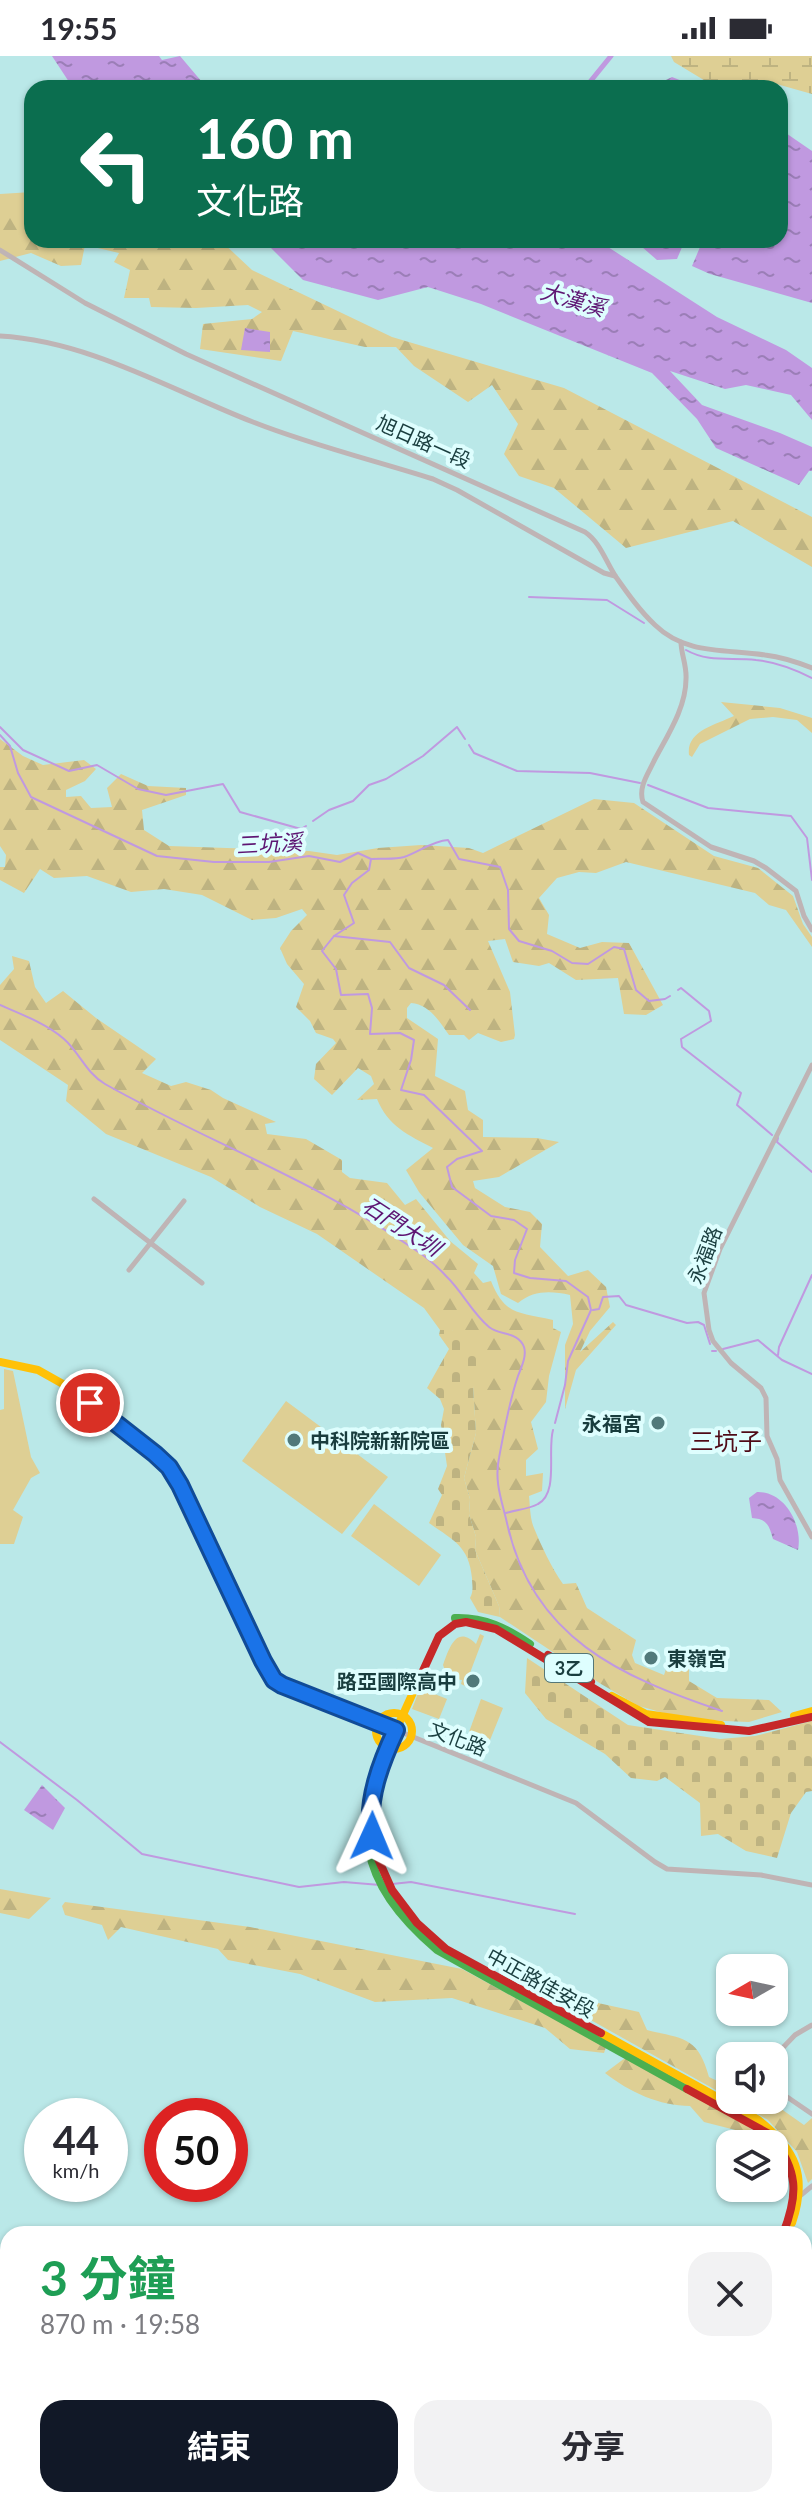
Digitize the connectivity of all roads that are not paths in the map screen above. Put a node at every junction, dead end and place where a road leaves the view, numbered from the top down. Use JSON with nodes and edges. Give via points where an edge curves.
{"nodes":[{"id":1,"x":0,"y":250,"type":"edge"},
{"id":2,"x":0,"y":336,"type":"edge"},
{"id":3,"x":616,"y":577,"type":"junction"},
{"id":4,"x":681,"y":642,"type":"junction"},
{"id":5,"x":812,"y":668,"type":"edge"},
{"id":6,"x":812,"y":930,"type":"edge"},
{"id":7,"x":812,"y":1065,"type":"edge"},
{"id":8,"x":94,"y":1199,"type":"dead end"},
{"id":9,"x":184,"y":1201,"type":"dead end"},
{"id":10,"x":150,"y":1243,"type":"junction"},
{"id":11,"x":129,"y":1270,"type":"dead end"},
{"id":12,"x":202,"y":1283,"type":"dead end"},
{"id":13,"x":0,"y":1362,"type":"edge"},
{"id":14,"x":812,"y":1537,"type":"edge"},
{"id":15,"x":812,"y":1711,"type":"edge"},
{"id":16,"x":401,"y":1715,"type":"junction"},
{"id":17,"x":812,"y":1717,"type":"edge"},
{"id":18,"x":377,"y":1724,"type":"junction"},
{"id":19,"x":394,"y":1730,"type":"junction"},
{"id":20,"x":411,"y":1737,"type":"junction"},
{"id":21,"x":386,"y":1747,"type":"junction"},
{"id":22,"x":812,"y":1885,"type":"edge"},
{"id":23,"x":812,"y":2025,"type":"edge"},
{"id":24,"x":788,"y":2042,"type":"edge"},
{"id":25,"x":788,"y":2098,"type":"edge"},
{"id":26,"x":812,"y":2114,"type":"edge"},
{"id":27,"x":812,"y":2186,"type":"edge"},
{"id":28,"x":799,"y":2193,"type":"junction"},
{"id":29,"x":788,"y":2226,"type":"edge"}],
"edges":[{"from":1,"to":3,"type":"street","name":"旭日路一段","via":[[85,303],[173,348],[585,532]]},
{"from":2,"to":3,"type":"street","via":[[39,339],[252,421],[433,479]]},
{"from":3,"to":4,"type":"street","name":"旭日路一段","via":[[647,617]]},
{"from":4,"to":5,"type":"street","name":"旭日路一段"},
{"from":4,"to":6,"type":"street","via":[[687,676],[682,703],[646,778],[643,802],[711,847],[766,868],[796,891]]},
{"from":7,"to":14,"type":"street","name":"永福路","via":[[720,1249],[704,1293],[713,1341],[766,1398],[767,1436],[780,1480]]},
{"from":8,"to":10,"type":"street"},
{"from":9,"to":10,"type":"street"},
{"from":10,"to":11,"type":"street"},
{"from":10,"to":12,"type":"street"},
{"from":13,"to":18,"type":"main road","name":"文化路","via":[[38,1370],[70,1388],[169,1467],[274,1680]]},
{"from":15,"to":16,"type":"main road","number":"3乙","via":[[733,1726],[646,1714],[499,1623],[471,1617],[452,1619],[433,1634]]},
{"from":16,"to":17,"type":"main road","number":"3乙","via":[[436,1637],[451,1624],[474,1623],[496,1629],[649,1722],[749,1731]]},
{"from":16,"to":18,"type":"main road","via":[[383,1716]]},
{"from":16,"to":19,"type":"main road","number":"3乙"},
{"from":16,"to":20,"type":"main road"},
{"from":18,"to":19,"type":"main road","name":"文化路"},
{"from":18,"to":21,"type":"main road","via":[[377,1737]]},
{"from":19,"to":20,"type":"street","name":"文化路"},
{"from":19,"to":21,"type":"main road","name":"中正路佳安段"},
{"from":20,"to":21,"type":"main road","via":[[400,1748]]},
{"from":20,"to":22,"type":"street","name":"文化路","via":[[576,1803],[667,1869]]},
{"from":21,"to":28,"type":"main road","name":"中正路佳安段","via":[[368,1791],[365,1827],[377,1872],[405,1920],[437,1950],[759,2127],[781,2147]]},
{"from":23,"to":24,"type":"street"},
{"from":25,"to":26,"type":"street"},
{"from":27,"to":28,"type":"street"},
{"from":28,"to":29,"type":"main road"}]}
